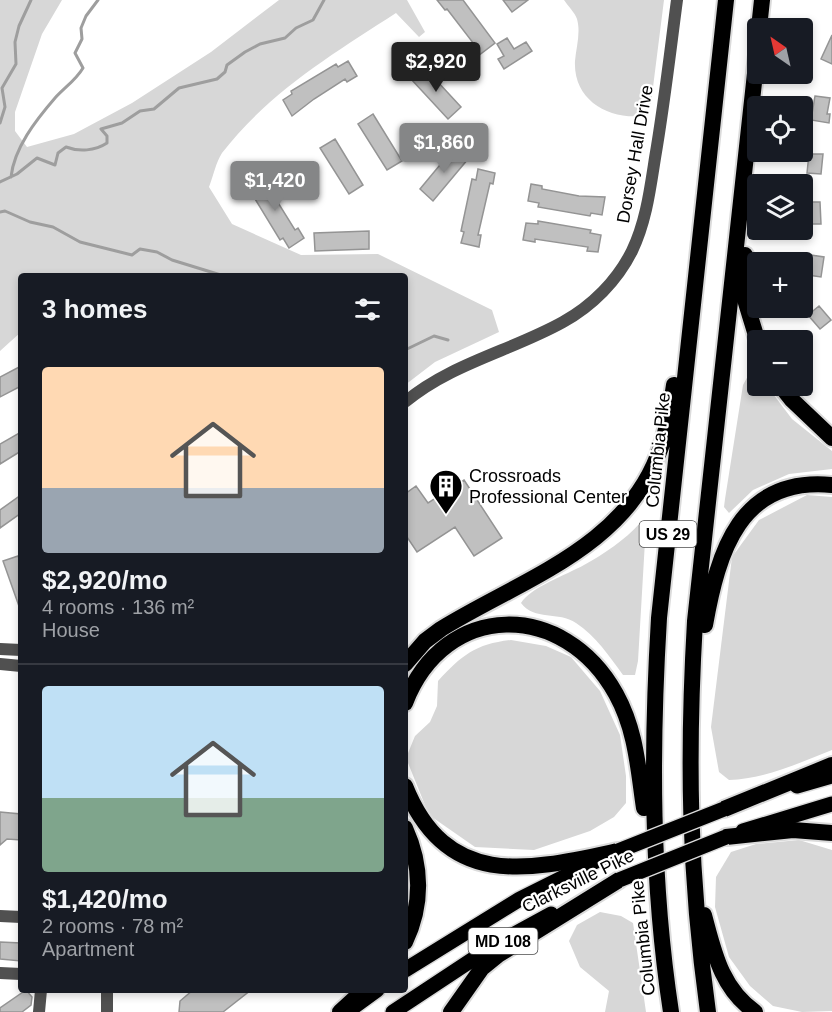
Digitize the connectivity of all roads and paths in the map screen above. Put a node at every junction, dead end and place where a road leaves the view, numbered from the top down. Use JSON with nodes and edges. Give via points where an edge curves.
{"nodes":[{"id":1,"x":677,"y":0,"type":"edge"},
{"id":2,"x":726,"y":0,"type":"edge"},
{"id":3,"x":762,"y":0,"type":"edge"},
{"id":4,"x":760,"y":18,"type":"edge"},
{"id":5,"x":747,"y":145,"type":"edge"},
{"id":6,"x":747,"y":162,"type":"edge"},
{"id":7,"x":703,"y":218,"type":"junction"},
{"id":8,"x":755,"y":330,"type":"edge"},
{"id":9,"x":789,"y":396,"type":"edge"},
{"id":10,"x":408,"y":400,"type":"edge"},
{"id":11,"x":832,"y":438,"type":"edge"},
{"id":12,"x":832,"y":485,"type":"edge"},
{"id":13,"x":0,"y":649,"type":"edge"},
{"id":14,"x":18,"y":650,"type":"edge"},
{"id":15,"x":408,"y":660,"type":"edge"},
{"id":16,"x":0,"y":664,"type":"edge"},
{"id":17,"x":18,"y":666,"type":"edge"},
{"id":18,"x":408,"y":697,"type":"edge"},
{"id":19,"x":690,"y":709,"type":"junction"},
{"id":20,"x":832,"y":765,"type":"edge"},
{"id":21,"x":832,"y":776,"type":"edge"},
{"id":22,"x":408,"y":793,"type":"edge"},
{"id":23,"x":832,"y":804,"type":"edge"},
{"id":24,"x":724,"y":809,"type":"junction"},
{"id":25,"x":832,"y":833,"type":"edge"},
{"id":26,"x":408,"y":836,"type":"edge"},
{"id":27,"x":726,"y":837,"type":"junction"},
{"id":28,"x":618,"y":851,"type":"junction"},
{"id":29,"x":692,"y":871,"type":"junction"},
{"id":30,"x":619,"y":880,"type":"junction"},
{"id":31,"x":656,"y":882,"type":"junction"},
{"id":32,"x":0,"y":916,"type":"edge"},
{"id":33,"x":18,"y":917,"type":"edge"},
{"id":34,"x":408,"y":934,"type":"edge"},
{"id":35,"x":408,"y":968,"type":"edge"},
{"id":36,"x":664,"y":969,"type":"junction"},
{"id":37,"x":0,"y":973,"type":"edge"},
{"id":38,"x":18,"y":974,"type":"edge"},
{"id":39,"x":41,"y":993,"type":"edge"},
{"id":40,"x":107,"y":993,"type":"edge"},
{"id":41,"x":361,"y":993,"type":"edge"},
{"id":42,"x":373,"y":993,"type":"edge"},
{"id":43,"x":39,"y":1012,"type":"edge"},
{"id":44,"x":107,"y":1012,"type":"edge"},
{"id":45,"x":340,"y":1012,"type":"edge"},
{"id":46,"x":347,"y":1012,"type":"edge"},
{"id":47,"x":393,"y":1012,"type":"edge"},
{"id":48,"x":451,"y":1012,"type":"edge"},
{"id":49,"x":665,"y":1012,"type":"edge"},
{"id":50,"x":671,"y":1012,"type":"edge"},
{"id":51,"x":708,"y":1012,"type":"edge"},
{"id":52,"x":755,"y":1012,"type":"edge"}],
"edges":[{"from":1,"to":10,"type":"street","name":"Dorsey Hall Drive","via":[[648,203],[624,265],[606,289],[579,313],[455,370]]},
{"from":2,"to":7,"type":"highway","name":"Columbia Pike","number":"US 29"},
{"from":3,"to":4,"type":"highway"},
{"from":5,"to":19,"type":"highway","number":"US 29","via":[[696,611]]},
{"from":6,"to":8,"type":"highway","via":[[744,290]]},
{"from":7,"to":15,"type":"highway","via":[[668,422],[640,490],[612,524],[580,550],[441,629]]},
{"from":7,"to":31,"type":"highway","name":"Columbia Pike","number":"US 29","via":[[659,618],[653,751]]},
{"from":9,"to":11,"type":"highway"},
{"from":12,"to":19,"type":"highway","via":[[802,485],[779,491],[755,506],[732,532],[712,584]]},
{"from":13,"to":14,"type":"street"},
{"from":16,"to":17,"type":"street"},
{"from":18,"to":31,"type":"highway","via":[[431,661],[454,642],[481,629],[510,624],[530,626],[575,645],[606,679],[630,725]]},
{"from":19,"to":29,"type":"highway","number":"US 29"},
{"from":20,"to":24,"type":"highway"},
{"from":21,"to":24,"type":"main road","number":"MD 108"},
{"from":22,"to":28,"type":"highway","via":[[432,830],[452,847],[481,862],[526,868]]},
{"from":23,"to":27,"type":"main road","number":"MD 108"},
{"from":24,"to":28,"type":"main road","name":"Clarksville Pike","number":"MD 108","bridge":true},
{"from":25,"to":27,"type":"highway","via":[[793,830]]},
{"from":26,"to":34,"type":"highway","via":[[419,881],[416,913]]},
{"from":27,"to":30,"type":"main road","name":"Clarksville Pike","number":"MD 108","bridge":true},
{"from":28,"to":35,"type":"main road","name":"Clarksville Pike","number":"MD 108","via":[[520,899]]},
{"from":29,"to":51,"type":"highway","number":"US 29"},
{"from":29,"to":52,"type":"highway","via":[[720,969],[733,991]]},
{"from":30,"to":47,"type":"main road","name":"Clarksville Pike","number":"MD 108","via":[[496,944]]},
{"from":30,"to":48,"type":"highway","via":[[498,955],[470,984]]},
{"from":31,"to":36,"type":"highway","name":"Columbia Pike","number":"US 29"},
{"from":32,"to":33,"type":"street"},
{"from":36,"to":49,"type":"highway"},
{"from":36,"to":50,"type":"highway","name":"Columbia Pike","number":"US 29"},
{"from":37,"to":38,"type":"street"},
{"from":39,"to":43,"type":"street"},
{"from":40,"to":44,"type":"street"},
{"from":41,"to":45,"type":"highway"},
{"from":42,"to":46,"type":"main road"}]}
